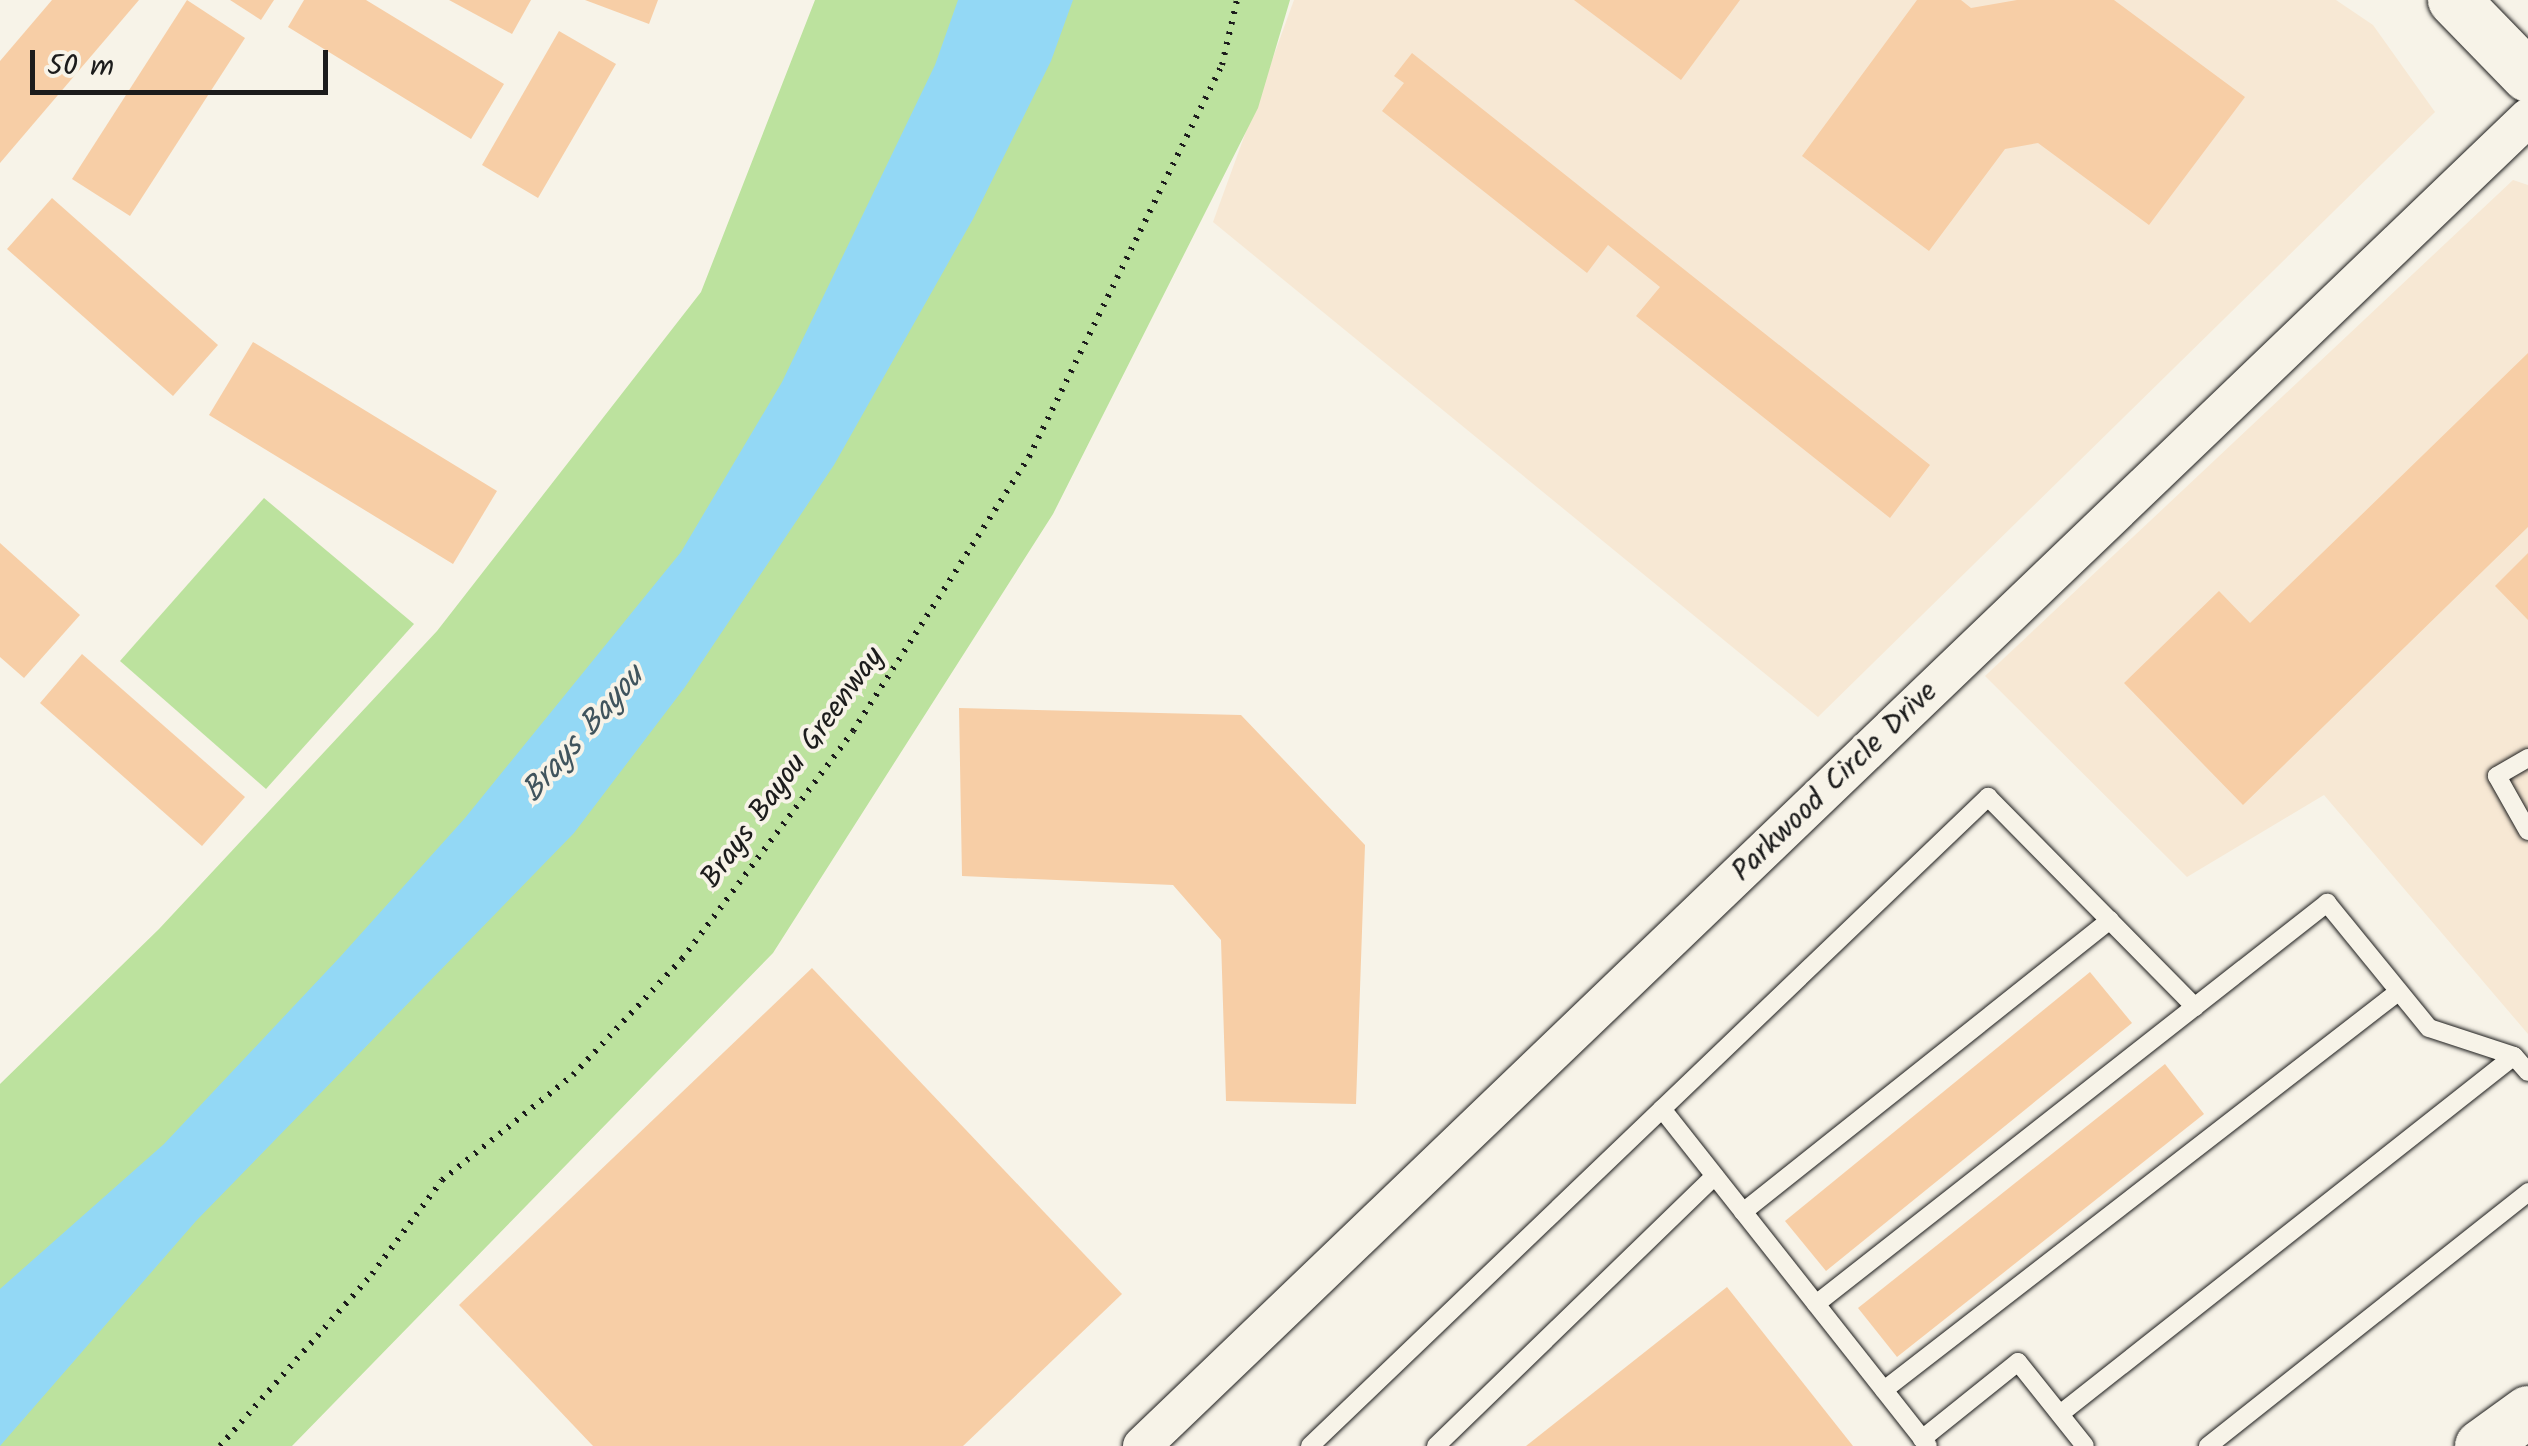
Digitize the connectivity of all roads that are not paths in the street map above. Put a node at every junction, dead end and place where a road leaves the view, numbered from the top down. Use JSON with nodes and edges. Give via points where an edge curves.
{"nodes":[{"id":1,"x":2454,"y":0,"type":"edge"},
{"id":2,"x":2528,"y":76,"type":"edge"},
{"id":3,"x":2528,"y":118,"type":"edge"},
{"id":4,"x":2528,"y":758,"type":"edge"},
{"id":5,"x":2528,"y":831,"type":"edge"},
{"id":6,"x":2110,"y":920,"type":"junction"},
{"id":7,"x":2398,"y":992,"type":"junction"},
{"id":8,"x":2195,"y":1007,"type":"junction"},
{"id":9,"x":2514,"y":1056,"type":"junction"},
{"id":10,"x":2528,"y":1072,"type":"edge"},
{"id":11,"x":1662,"y":1109,"type":"junction"},
{"id":12,"x":1715,"y":1176,"type":"junction"},
{"id":13,"x":2528,"y":1192,"type":"edge"},
{"id":14,"x":1743,"y":1212,"type":"junction"},
{"id":15,"x":1816,"y":1304,"type":"junction"},
{"id":16,"x":1884,"y":1390,"type":"junction"},
{"id":17,"x":2528,"y":1412,"type":"edge"},
{"id":18,"x":2060,"y":1414,"type":"junction"},
{"id":19,"x":1925,"y":1442,"type":"edge"},
{"id":20,"x":1142,"y":1446,"type":"edge"},
{"id":21,"x":1310,"y":1446,"type":"edge"},
{"id":22,"x":1436,"y":1446,"type":"edge"},
{"id":23,"x":2085,"y":1446,"type":"edge"},
{"id":24,"x":2208,"y":1446,"type":"edge"},
{"id":25,"x":2480,"y":1446,"type":"edge"}],
"edges":[{"from":1,"to":2,"type":"main road"},
{"from":3,"to":20,"type":"street","name":"Parkwood Circle Drive"},
{"from":4,"to":5,"type":"lane","via":[[2497,776]]},
{"from":6,"to":8,"type":"lane"},
{"from":6,"to":11,"type":"lane","via":[[1988,797]]},
{"from":6,"to":14,"type":"lane"},
{"from":7,"to":8,"type":"lane","via":[[2327,903]]},
{"from":7,"to":9,"type":"lane","via":[[2428,1028]]},
{"from":7,"to":16,"type":"lane"},
{"from":8,"to":15,"type":"lane"},
{"from":9,"to":10,"type":"lane"},
{"from":9,"to":18,"type":"lane"},
{"from":11,"to":12,"type":"lane"},
{"from":11,"to":21,"type":"lane"},
{"from":12,"to":14,"type":"lane"},
{"from":12,"to":22,"type":"lane"},
{"from":13,"to":24,"type":"lane"},
{"from":14,"to":15,"type":"lane"},
{"from":15,"to":16,"type":"lane"},
{"from":16,"to":19,"type":"lane"},
{"from":17,"to":25,"type":"main road"},
{"from":18,"to":19,"type":"lane","via":[[2018,1362]]},
{"from":18,"to":23,"type":"lane"}]}
